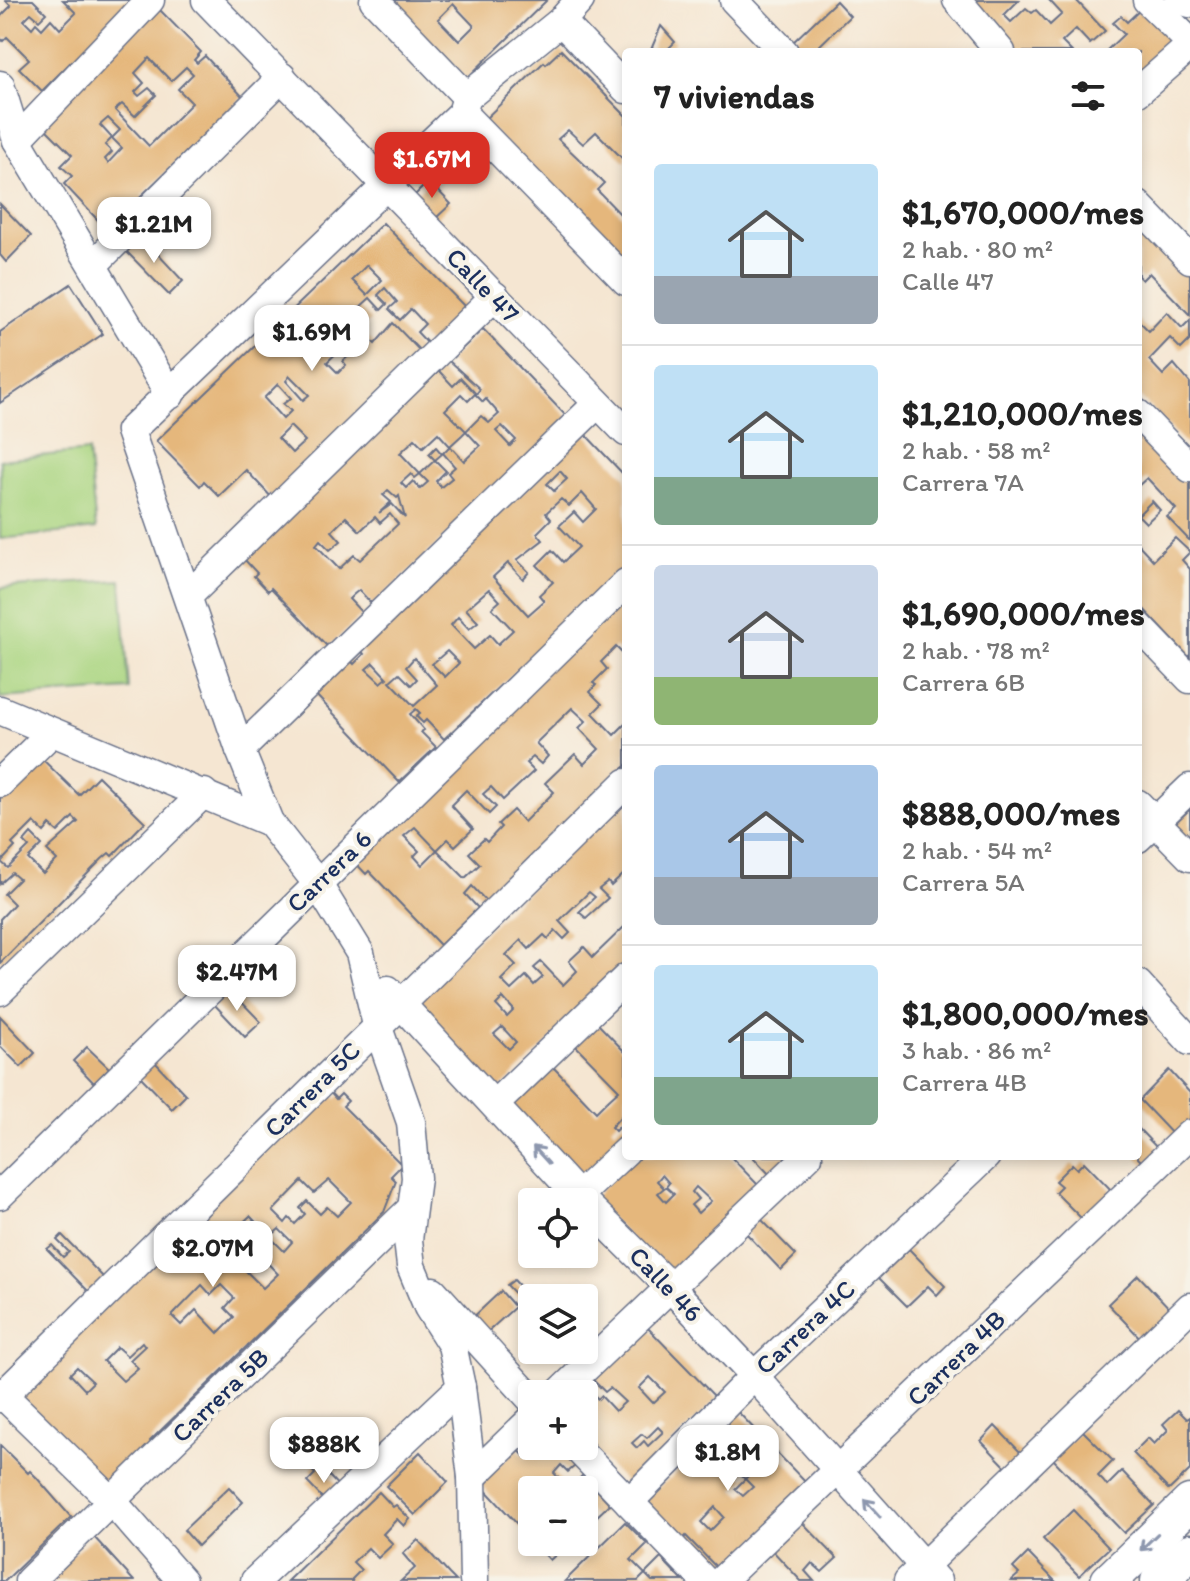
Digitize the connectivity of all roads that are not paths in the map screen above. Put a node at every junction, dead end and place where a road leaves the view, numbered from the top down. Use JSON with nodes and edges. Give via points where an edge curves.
{"nodes":[{"id":1,"x":150,"y":0,"type":"edge"},
{"id":2,"x":206,"y":0,"type":"edge"},
{"id":3,"x":374,"y":0,"type":"edge"},
{"id":4,"x":580,"y":0,"type":"edge"},
{"id":5,"x":734,"y":0,"type":"edge"},
{"id":6,"x":957,"y":0,"type":"edge"},
{"id":7,"x":1147,"y":0,"type":"edge"},
{"id":8,"x":1180,"y":0,"type":"edge"},
{"id":9,"x":1190,"y":3,"type":"edge"},
{"id":10,"x":561,"y":21,"type":"junction"},
{"id":11,"x":1190,"y":44,"type":"edge"},
{"id":12,"x":780,"y":48,"type":"edge"},
{"id":13,"x":998,"y":48,"type":"edge"},
{"id":14,"x":282,"y":77,"type":"junction"},
{"id":15,"x":0,"y":85,"type":"edge"},
{"id":16,"x":622,"y":85,"type":"edge"},
{"id":17,"x":1142,"y":88,"type":"edge"},
{"id":18,"x":464,"y":105,"type":"junction"},
{"id":19,"x":17,"y":140,"type":"junction"},
{"id":20,"x":387,"y":186,"type":"junction"},
{"id":21,"x":1142,"y":209,"type":"edge"},
{"id":22,"x":1190,"y":259,"type":"edge"},
{"id":23,"x":93,"y":265,"type":"junction"},
{"id":24,"x":622,"y":277,"type":"edge"},
{"id":25,"x":495,"y":296,"type":"junction"},
{"id":26,"x":170,"y":395,"type":"junction"},
{"id":27,"x":597,"y":404,"type":"junction"},
{"id":28,"x":1142,"y":418,"type":"edge"},
{"id":29,"x":622,"y":428,"type":"edge"},
{"id":30,"x":1190,"y":468,"type":"edge"},
{"id":31,"x":622,"y":587,"type":"edge"},
{"id":32,"x":188,"y":596,"type":"junction"},
{"id":33,"x":1142,"y":629,"type":"edge"},
{"id":34,"x":1190,"y":679,"type":"edge"},
{"id":35,"x":0,"y":710,"type":"edge"},
{"id":36,"x":51,"y":733,"type":"junction"},
{"id":37,"x":240,"y":750,"type":"junction"},
{"id":38,"x":0,"y":783,"type":"edge"},
{"id":39,"x":622,"y":787,"type":"edge"},
{"id":40,"x":1190,"y":788,"type":"edge"},
{"id":41,"x":204,"y":793,"type":"junction"},
{"id":42,"x":1144,"y":821,"type":"edge"},
{"id":43,"x":269,"y":822,"type":"junction"},
{"id":44,"x":1190,"y":857,"type":"edge"},
{"id":45,"x":317,"y":883,"type":"junction"},
{"id":46,"x":360,"y":953,"type":"junction"},
{"id":47,"x":622,"y":982,"type":"edge"},
{"id":48,"x":0,"y":991,"type":"edge"},
{"id":49,"x":1143,"y":998,"type":"edge"},
{"id":50,"x":399,"y":1004,"type":"junction"},
{"id":51,"x":377,"y":1025,"type":"junction"},
{"id":52,"x":1190,"y":1041,"type":"edge"},
{"id":53,"x":495,"y":1104,"type":"junction"},
{"id":54,"x":1190,"y":1134,"type":"edge"},
{"id":55,"x":622,"y":1155,"type":"edge"},
{"id":56,"x":804,"y":1160,"type":"edge"},
{"id":57,"x":982,"y":1160,"type":"edge"},
{"id":58,"x":571,"y":1188,"type":"edge"},
{"id":59,"x":587,"y":1188,"type":"edge"},
{"id":60,"x":0,"y":1195,"type":"edge"},
{"id":61,"x":411,"y":1209,"type":"junction"},
{"id":62,"x":598,"y":1216,"type":"edge"},
{"id":63,"x":411,"y":1266,"type":"junction"},
{"id":64,"x":670,"y":1287,"type":"junction"},
{"id":65,"x":1190,"y":1307,"type":"edge"},
{"id":66,"x":754,"y":1376,"type":"junction"},
{"id":67,"x":573,"y":1380,"type":"edge"},
{"id":68,"x":518,"y":1384,"type":"edge"},
{"id":69,"x":461,"y":1387,"type":"junction"},
{"id":70,"x":1,"y":1395,"type":"edge"},
{"id":71,"x":518,"y":1433,"type":"edge"},
{"id":72,"x":588,"y":1460,"type":"edge"},
{"id":73,"x":838,"y":1471,"type":"junction"},
{"id":74,"x":472,"y":1477,"type":"junction"},
{"id":75,"x":112,"y":1501,"type":"junction"},
{"id":76,"x":629,"y":1502,"type":"junction"},
{"id":77,"x":1190,"y":1503,"type":"edge"},
{"id":78,"x":1190,"y":1552,"type":"edge"},
{"id":79,"x":923,"y":1576,"type":"edge"},
{"id":80,"x":29,"y":1581,"type":"edge"},
{"id":81,"x":182,"y":1581,"type":"edge"},
{"id":82,"x":255,"y":1581,"type":"edge"},
{"id":83,"x":474,"y":1581,"type":"edge"},
{"id":84,"x":705,"y":1581,"type":"edge"},
{"id":85,"x":721,"y":1581,"type":"edge"},
{"id":86,"x":1109,"y":1581,"type":"edge"},
{"id":87,"x":1159,"y":1581,"type":"edge"}],
"edges":[{"from":1,"to":19,"type":"street"},
{"from":2,"to":14,"type":"street","name":"Calle 47"},
{"from":3,"to":18,"type":"street"},
{"from":4,"to":10,"type":"street"},
{"from":5,"to":12,"type":"street"},
{"from":6,"to":13,"type":"street"},
{"from":7,"to":11,"type":"street"},
{"from":8,"to":9,"type":"street"},
{"from":10,"to":16,"type":"street"},
{"from":10,"to":18,"type":"street"},
{"from":11,"to":17,"type":"street"},
{"from":14,"to":20,"type":"street","name":"Calle 47"},
{"from":14,"to":23,"type":"street"},
{"from":15,"to":19,"type":"street"},
{"from":18,"to":20,"type":"street"},
{"from":18,"to":24,"type":"street"},
{"from":19,"to":23,"type":"street"},
{"from":20,"to":25,"type":"street","name":"Calle 47"},
{"from":20,"to":26,"type":"street"},
{"from":21,"to":22,"type":"street"},
{"from":23,"to":26,"type":"street"},
{"from":25,"to":27,"type":"street","name":"Calle 47"},
{"from":25,"to":32,"type":"street"},
{"from":26,"to":32,"type":"street","via":[[130,431]]},
{"from":27,"to":29,"type":"street","name":"Calle 47"},
{"from":27,"to":37,"type":"street"},
{"from":28,"to":30,"type":"street"},
{"from":31,"to":45,"type":"street","name":"Carrera 6"},
{"from":32,"to":37,"type":"street"},
{"from":33,"to":34,"type":"street"},
{"from":35,"to":36,"type":"street"},
{"from":36,"to":38,"type":"street"},
{"from":36,"to":41,"type":"street"},
{"from":37,"to":43,"type":"street"},
{"from":39,"to":50,"type":"street","name":"Carrera 5C"},
{"from":40,"to":42,"type":"street"},
{"from":41,"to":43,"type":"street"},
{"from":41,"to":48,"type":"street"},
{"from":42,"to":44,"type":"street"},
{"from":43,"to":45,"type":"street"},
{"from":45,"to":46,"type":"street"},
{"from":45,"to":60,"type":"street","name":"Carrera 6"},
{"from":46,"to":50,"type":"street","name":"Calle 46"},
{"from":46,"to":51,"type":"street"},
{"from":47,"to":53,"type":"street"},
{"from":49,"to":52,"type":"street"},
{"from":50,"to":51,"type":"street","name":"Carrera 5C"},
{"from":50,"to":53,"type":"street","name":"Calle 46"},
{"from":51,"to":61,"type":"street","via":[[411,1122],[416,1178]]},
{"from":51,"to":70,"type":"street","name":"Carrera 5C"},
{"from":58,"to":53,"type":"street","name":"Calle 46","one_way":true},
{"from":54,"to":73,"type":"street","name":"Carrera 4B"},
{"from":55,"to":59,"type":"street"},
{"from":56,"to":64,"type":"street"},
{"from":57,"to":66,"type":"street","name":"Carrera 4C"},
{"from":61,"to":63,"type":"street"},
{"from":61,"to":75,"type":"street","name":"Carrera 5B"},
{"from":62,"to":64,"type":"street","name":"Calle 46"},
{"from":63,"to":68,"type":"street"},
{"from":63,"to":69,"type":"street","via":[[452,1345]]},
{"from":64,"to":66,"type":"street","name":"Calle 46"},
{"from":64,"to":67,"type":"street"},
{"from":65,"to":79,"type":"street"},
{"from":66,"to":73,"type":"street","name":"Calle 46"},
{"from":66,"to":76,"type":"street","name":"Carrera 4C"},
{"from":69,"to":74,"type":"street"},
{"from":69,"to":82,"type":"street"},
{"from":70,"to":75,"type":"street"},
{"from":71,"to":74,"type":"street"},
{"from":72,"to":76,"type":"street"},
{"from":79,"to":73,"type":"street","name":"Calle 46","one_way":true},
{"from":73,"to":85,"type":"street","name":"Carrera 4B"},
{"from":74,"to":83,"type":"street"},
{"from":75,"to":80,"type":"street","name":"Carrera 5B"},
{"from":75,"to":81,"type":"street"},
{"from":76,"to":84,"type":"street"},
{"from":77,"to":86,"type":"street","one_way":true},
{"from":78,"to":87,"type":"street"}]}
